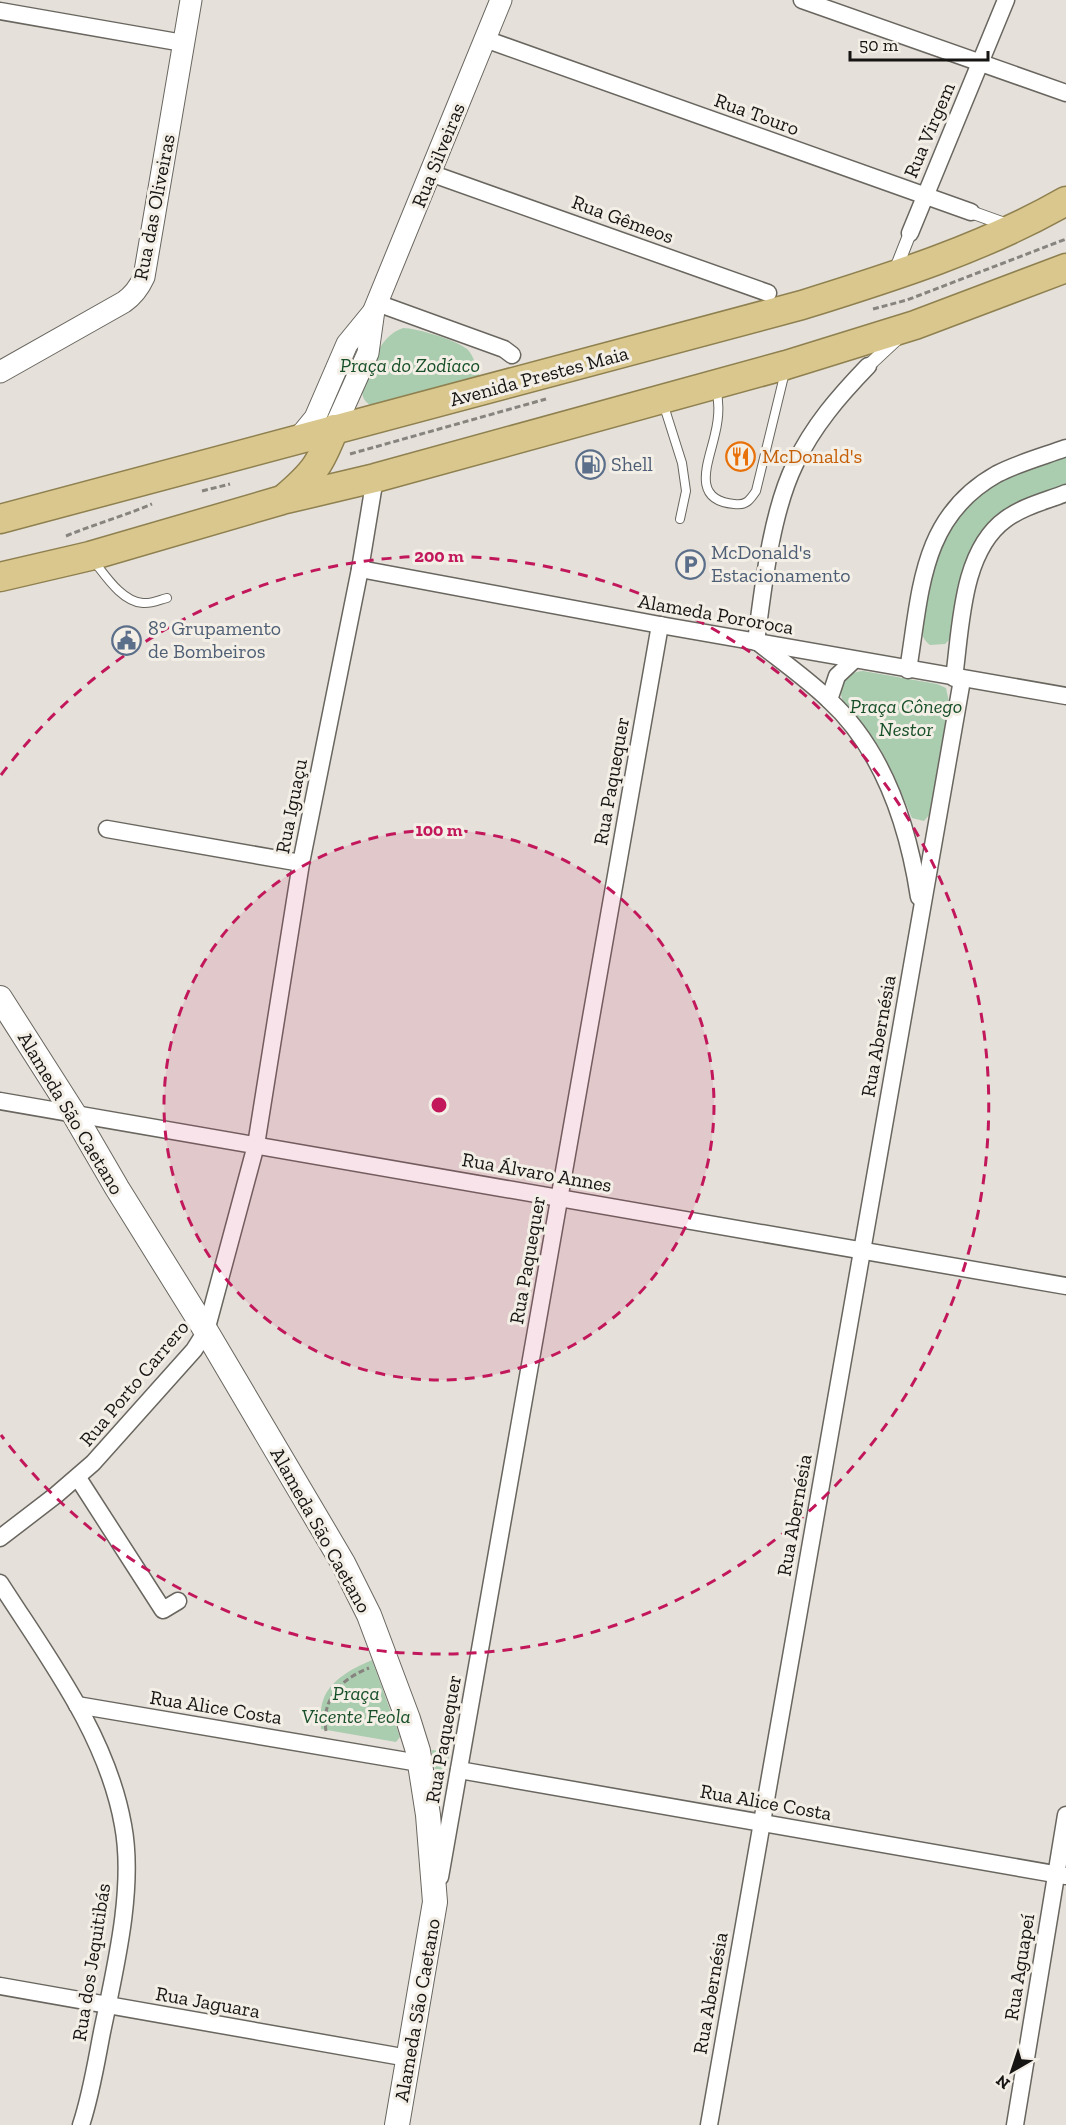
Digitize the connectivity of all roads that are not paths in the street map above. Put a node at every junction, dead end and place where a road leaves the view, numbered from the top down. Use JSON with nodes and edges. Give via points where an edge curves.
{"nodes":[{"id":1,"x":191,"y":0,"type":"edge"},
{"id":2,"x":501,"y":0,"type":"edge"},
{"id":3,"x":802,"y":0,"type":"edge"},
{"id":4,"x":1006,"y":0,"type":"edge"},
{"id":5,"x":0,"y":11,"type":"edge"},
{"id":6,"x":485,"y":39,"type":"junction"},
{"id":7,"x":183,"y":43,"type":"junction"},
{"id":8,"x":980,"y":62,"type":"junction"},
{"id":9,"x":1066,"y":93,"type":"edge"},
{"id":10,"x":430,"y":173,"type":"junction"},
{"id":11,"x":924,"y":196,"type":"junction"},
{"id":12,"x":1066,"y":201,"type":"edge"},
{"id":13,"x":971,"y":212,"type":"joint"},
{"id":14,"x":1014,"y":227,"type":"junction"},
{"id":15,"x":910,"y":233,"type":"joint"},
{"id":16,"x":1066,"y":268,"type":"edge"},
{"id":17,"x":893,"y":277,"type":"junction"},
{"id":18,"x":783,"y":298,"type":"junction"},
{"id":19,"x":376,"y":306,"type":"junction"},
{"id":20,"x":915,"y":325,"type":"junction"},
{"id":21,"x":512,"y":355,"type":"joint"},
{"id":22,"x":786,"y":365,"type":"junction"},
{"id":23,"x":868,"y":366,"type":"joint"},
{"id":24,"x":0,"y":372,"type":"edge"},
{"id":25,"x":537,"y":378,"type":"junction"},
{"id":26,"x":716,"y":384,"type":"junction"},
{"id":27,"x":662,"y":400,"type":"junction"},
{"id":28,"x":334,"y":429,"type":"junction"},
{"id":29,"x":297,"y":440,"type":"junction"},
{"id":30,"x":1066,"y":448,"type":"edge"},
{"id":31,"x":375,"y":478,"type":"junction"},
{"id":32,"x":1066,"y":493,"type":"edge"},
{"id":33,"x":282,"y":500,"type":"junction"},
{"id":34,"x":0,"y":519,"type":"edge"},
{"id":35,"x":680,"y":519,"type":"dead end"},
{"id":36,"x":90,"y":556,"type":"junction"},
{"id":37,"x":360,"y":569,"type":"junction"},
{"id":38,"x":2,"y":575,"type":"edge"},
{"id":39,"x":167,"y":598,"type":"dead end"},
{"id":40,"x":660,"y":625,"type":"junction"},
{"id":41,"x":756,"y":642,"type":"junction"},
{"id":42,"x":854,"y":660,"type":"junction"},
{"id":43,"x":908,"y":670,"type":"junction"},
{"id":44,"x":958,"y":679,"type":"junction"},
{"id":45,"x":1066,"y":696,"type":"edge"},
{"id":46,"x":829,"y":700,"type":"junction"},
{"id":47,"x":107,"y":829,"type":"dead end"},
{"id":48,"x":301,"y":863,"type":"junction"},
{"id":49,"x":921,"y":911,"type":"junction"},
{"id":50,"x":0,"y":998,"type":"edge"},
{"id":51,"x":0,"y":1101,"type":"edge"},
{"id":52,"x":74,"y":1114,"type":"junction"},
{"id":53,"x":256,"y":1145,"type":"junction"},
{"id":54,"x":559,"y":1198,"type":"junction"},
{"id":55,"x":862,"y":1251,"type":"junction"},
{"id":56,"x":1066,"y":1286,"type":"edge"},
{"id":57,"x":206,"y":1331,"type":"junction"},
{"id":58,"x":78,"y":1478,"type":"junction"},
{"id":59,"x":0,"y":1538,"type":"edge"},
{"id":60,"x":0,"y":1582,"type":"edge"},
{"id":61,"x":178,"y":1601,"type":"dead end"},
{"id":62,"x":77,"y":1705,"type":"junction"},
{"id":63,"x":419,"y":1763,"type":"junction"},
{"id":64,"x":459,"y":1770,"type":"junction"},
{"id":65,"x":1066,"y":1815,"type":"edge"},
{"id":66,"x":762,"y":1822,"type":"junction"},
{"id":67,"x":1060,"y":1875,"type":"edge"},
{"id":68,"x":435,"y":1902,"type":"junction"},
{"id":69,"x":0,"y":1986,"type":"edge"},
{"id":70,"x":108,"y":2005,"type":"junction"},
{"id":71,"x":408,"y":2058,"type":"junction"},
{"id":72,"x":81,"y":2125,"type":"edge"},
{"id":73,"x":397,"y":2125,"type":"edge"},
{"id":74,"x":709,"y":2125,"type":"edge"},
{"id":75,"x":1015,"y":2125,"type":"edge"}],
"edges":[{"from":1,"to":7,"type":"street","name":"Rua das Oliveiras"},
{"from":2,"to":6,"type":"street","name":"Rua Silveiras"},
{"from":3,"to":8,"type":"street"},
{"from":4,"to":8,"type":"street","name":"Rua Virgem"},
{"from":5,"to":7,"type":"street"},
{"from":6,"to":10,"type":"street","name":"Rua Silveiras"},
{"from":6,"to":11,"type":"street","name":"Rua Touro"},
{"from":7,"to":24,"type":"street","name":"Rua das Oliveiras","via":[[140,287],[124,302]]},
{"from":8,"to":9,"type":"street"},
{"from":8,"to":11,"type":"street","name":"Rua Virgem"},
{"from":10,"to":18,"type":"street","name":"Rua Gêmeos"},
{"from":10,"to":19,"type":"street","name":"Rua Silveiras"},
{"from":11,"to":13,"type":"street","name":"Rua Touro"},
{"from":11,"to":15,"type":"street","name":"Rua Virgem"},
{"from":12,"to":14,"type":"highway","name":"Avenida Prestes Maia"},
{"from":13,"to":14,"type":"street","name":"Rua Touro"},
{"from":14,"to":17,"type":"highway","name":"Avenida Prestes Maia"},
{"from":15,"to":17,"type":"street","name":"Rua Virgem"},
{"from":16,"to":20,"type":"highway"},
{"from":17,"to":18,"type":"highway","name":"Avenida Prestes Maia"},
{"from":18,"to":25,"type":"highway","name":"Avenida Prestes Maia"},
{"from":19,"to":21,"type":"street"},
{"from":19,"to":28,"type":"street","name":"Rua Silveiras","via":[[368,353]]},
{"from":19,"to":29,"type":"street","name":"Rua Silveiras","via":[[347,344],[315,418]]},
{"from":20,"to":22,"type":"highway"},
{"from":20,"to":23,"type":"street"},
{"from":21,"to":25,"type":"street"},
{"from":22,"to":26,"type":"highway"},
{"from":22,"to":26,"type":"lane","via":[[756,491],[742,505],[724,503],[707,489],[705,477],[718,420]]},
{"from":23,"to":41,"type":"street","via":[[825,414],[794,466],[774,527]]},
{"from":25,"to":28,"type":"highway","name":"Avenida Prestes Maia"},
{"from":26,"to":27,"type":"highway"},
{"from":27,"to":31,"type":"highway"},
{"from":27,"to":35,"type":"lane","via":[[682,463],[686,490]]},
{"from":28,"to":29,"type":"highway","name":"Avenida Prestes Maia"},
{"from":28,"to":33,"type":"highway","via":[[315,470]]},
{"from":29,"to":34,"type":"highway","name":"Avenida Prestes Maia"},
{"from":30,"to":43,"type":"street","via":[[982,483],[946,519],[929,553]]},
{"from":31,"to":33,"type":"highway"},
{"from":31,"to":37,"type":"street","name":"Rua Iguaçu"},
{"from":32,"to":44,"type":"street","via":[[1006,519],[983,546],[965,594]]},
{"from":33,"to":36,"type":"highway"},
{"from":36,"to":38,"type":"highway"},
{"from":36,"to":39,"type":"lane","via":[[123,595],[146,604]]},
{"from":37,"to":40,"type":"street","name":"Alameda Pororoca"},
{"from":37,"to":48,"type":"street","name":"Rua Iguaçu"},
{"from":40,"to":41,"type":"street","name":"Alameda Pororoca"},
{"from":40,"to":54,"type":"street","name":"Rua Paquequer"},
{"from":41,"to":42,"type":"street","name":"Alameda Pororoca"},
{"from":41,"to":46,"type":"street"},
{"from":42,"to":43,"type":"street","name":"Alameda Pororoca"},
{"from":42,"to":46,"type":"street","via":[[837,676]]},
{"from":43,"to":44,"type":"street","name":"Alameda Pororoca"},
{"from":44,"to":45,"type":"street","name":"Alameda Pororoca"},
{"from":44,"to":49,"type":"street"},
{"from":46,"to":49,"type":"street","via":[[863,739],[889,787],[907,834]]},
{"from":47,"to":48,"type":"street"},
{"from":48,"to":53,"type":"street","name":"Rua Iguaçu"},
{"from":49,"to":55,"type":"street","name":"Rua Abernésia"},
{"from":50,"to":52,"type":"main road","name":"Alameda São Caetano"},
{"from":51,"to":52,"type":"street","name":"Rua Álvaro Annes"},
{"from":52,"to":53,"type":"street","name":"Rua Álvaro Annes"},
{"from":52,"to":57,"type":"main road","name":"Alameda São Caetano"},
{"from":53,"to":54,"type":"street","name":"Rua Álvaro Annes"},
{"from":53,"to":57,"type":"street","name":"Rua Porto Carrero"},
{"from":54,"to":55,"type":"street","name":"Rua Álvaro Annes"},
{"from":54,"to":64,"type":"street","name":"Rua Paquequer"},
{"from":55,"to":56,"type":"street","name":"Rua Álvaro Annes"},
{"from":55,"to":66,"type":"street","name":"Rua Abernésia"},
{"from":57,"to":58,"type":"street","name":"Rua Porto Carrero","via":[[194,1350]]},
{"from":57,"to":63,"type":"main road","name":"Alameda São Caetano","via":[[344,1563],[387,1661]]},
{"from":58,"to":59,"type":"street","name":"Rua Porto Carrero"},
{"from":58,"to":61,"type":"street","via":[[163,1610]]},
{"from":60,"to":62,"type":"street","name":"Rua dos Jequitibás"},
{"from":62,"to":63,"type":"street","name":"Rua Alice Costa"},
{"from":62,"to":70,"type":"street","name":"Rua dos Jequitibás","via":[[103,1759],[123,1825],[127,1865],[124,1904]]},
{"from":63,"to":68,"type":"main road","name":"Alameda São Caetano"},
{"from":64,"to":66,"type":"street","name":"Rua Alice Costa"},
{"from":64,"to":68,"type":"street","name":"Rua Paquequer"},
{"from":65,"to":67,"type":"street","name":"Rua Aguapeí"},
{"from":66,"to":67,"type":"street","name":"Rua Alice Costa"},
{"from":66,"to":74,"type":"street","name":"Rua Abernésia"},
{"from":67,"to":75,"type":"street","name":"Rua Aguapeí"},
{"from":68,"to":71,"type":"main road","name":"Alameda São Caetano"},
{"from":69,"to":70,"type":"street","name":"Rua Jaguara"},
{"from":70,"to":71,"type":"street","name":"Rua Jaguara"},
{"from":70,"to":72,"type":"street","name":"Rua dos Jequitibás"},
{"from":71,"to":73,"type":"main road","name":"Alameda São Caetano"}]}
